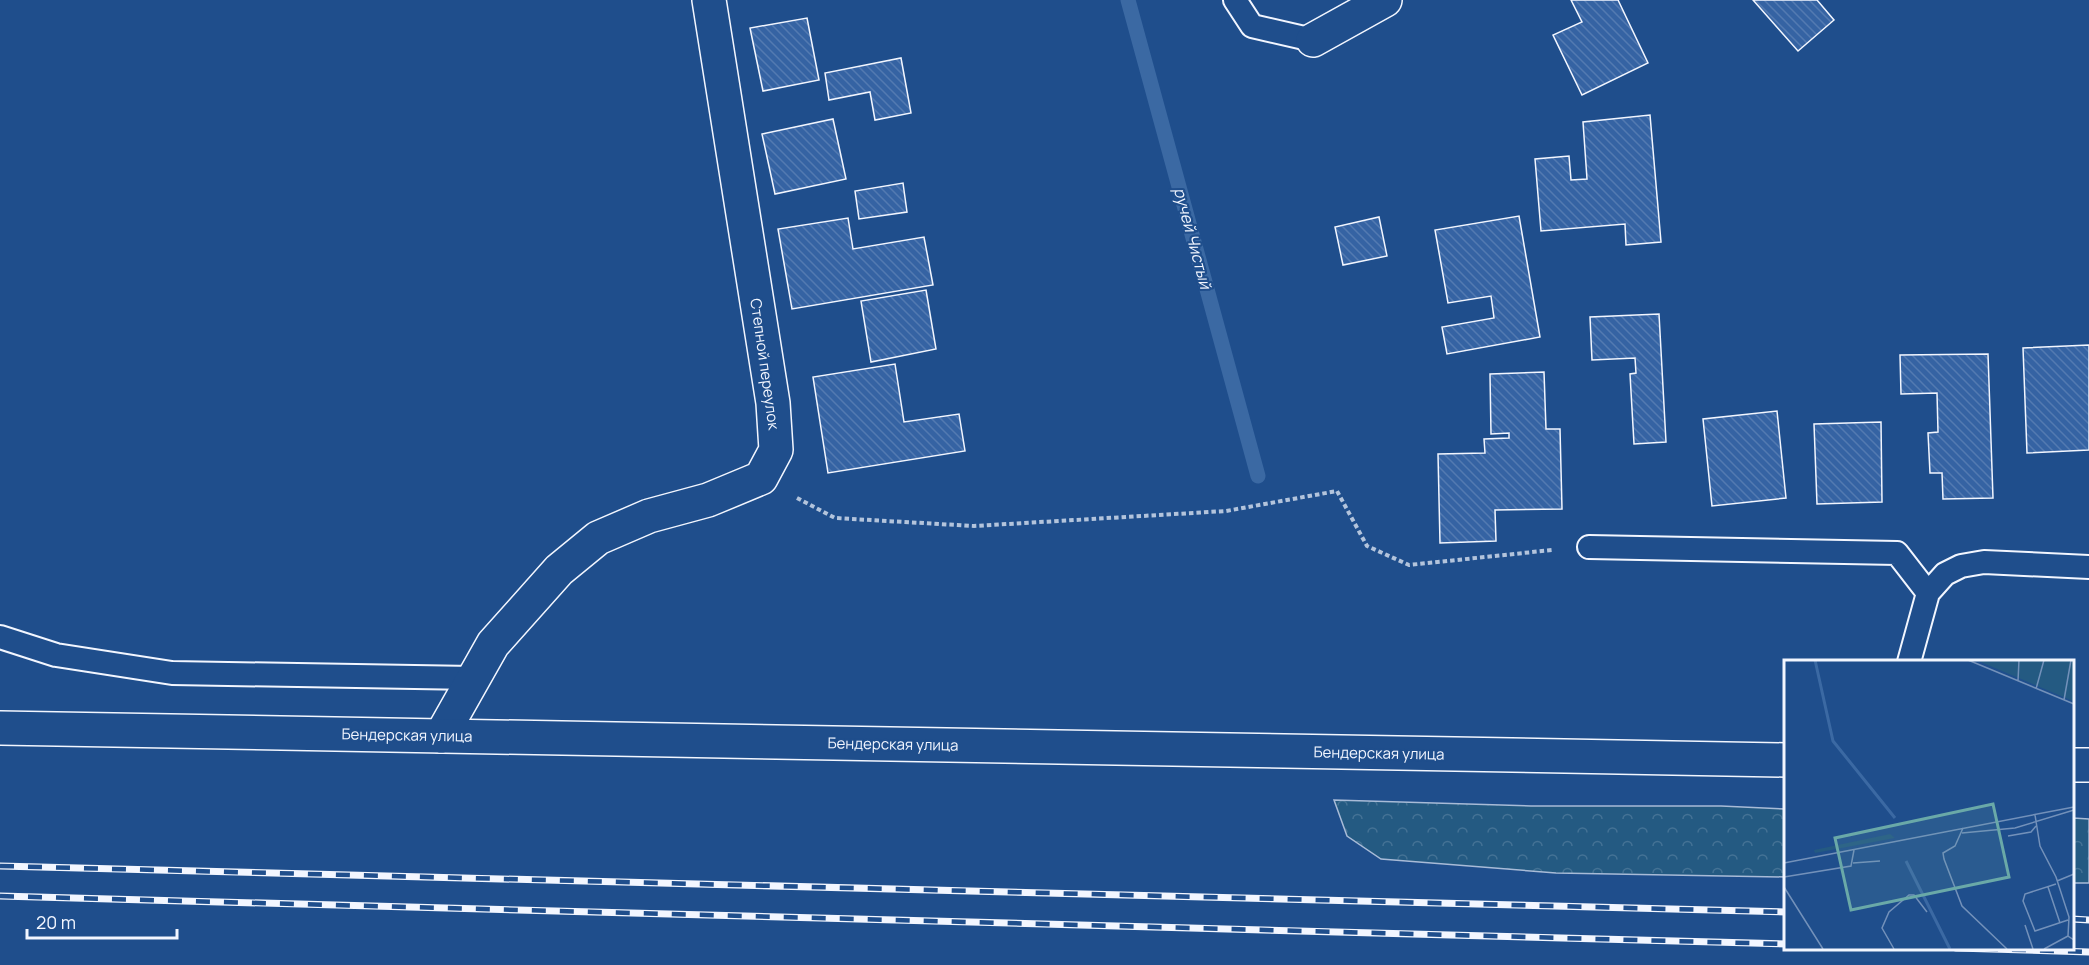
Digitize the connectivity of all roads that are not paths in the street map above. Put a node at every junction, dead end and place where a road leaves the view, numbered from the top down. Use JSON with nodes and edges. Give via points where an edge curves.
{"nodes":[{"id":1,"x":709,"y":0,"type":"edge"},
{"id":2,"x":1235,"y":0,"type":"edge"},
{"id":3,"x":1386,"y":0,"type":"edge"},
{"id":4,"x":1313,"y":40,"type":"joint"},
{"id":5,"x":1589,"y":547,"type":"road end"},
{"id":6,"x":2089,"y":567,"type":"edge"},
{"id":7,"x":1928,"y":593,"type":"junction"},
{"id":8,"x":0,"y":637,"type":"edge"},
{"id":9,"x":1909,"y":660,"type":"edge"},
{"id":10,"x":473,"y":678,"type":"junction"},
{"id":11,"x":0,"y":728,"type":"edge"},
{"id":12,"x":441,"y":736,"type":"junction"},
{"id":13,"x":1784,"y":760,"type":"edge"}],
"edges":[{"from":1,"to":10,"type":"main road","name":"Степной переулок","via":[[776,450],[761,478],[708,500],[649,516],[598,538],[559,570],[493,644]]},
{"from":2,"to":4,"type":"lane","via":[[1252,26]]},
{"from":3,"to":4,"type":"main road"},
{"from":5,"to":7,"type":"lane","via":[[1897,553]]},
{"from":6,"to":7,"type":"lane","via":[[1984,562],[1945,574]]},
{"from":7,"to":9,"type":"lane"},
{"from":8,"to":10,"type":"lane","via":[[56,655],[172,673]]},
{"from":10,"to":12,"type":"main road"},
{"from":11,"to":12,"type":"main road","name":"Бендерская улица"},
{"from":12,"to":13,"type":"main road","name":"Бендерская улица"}]}
